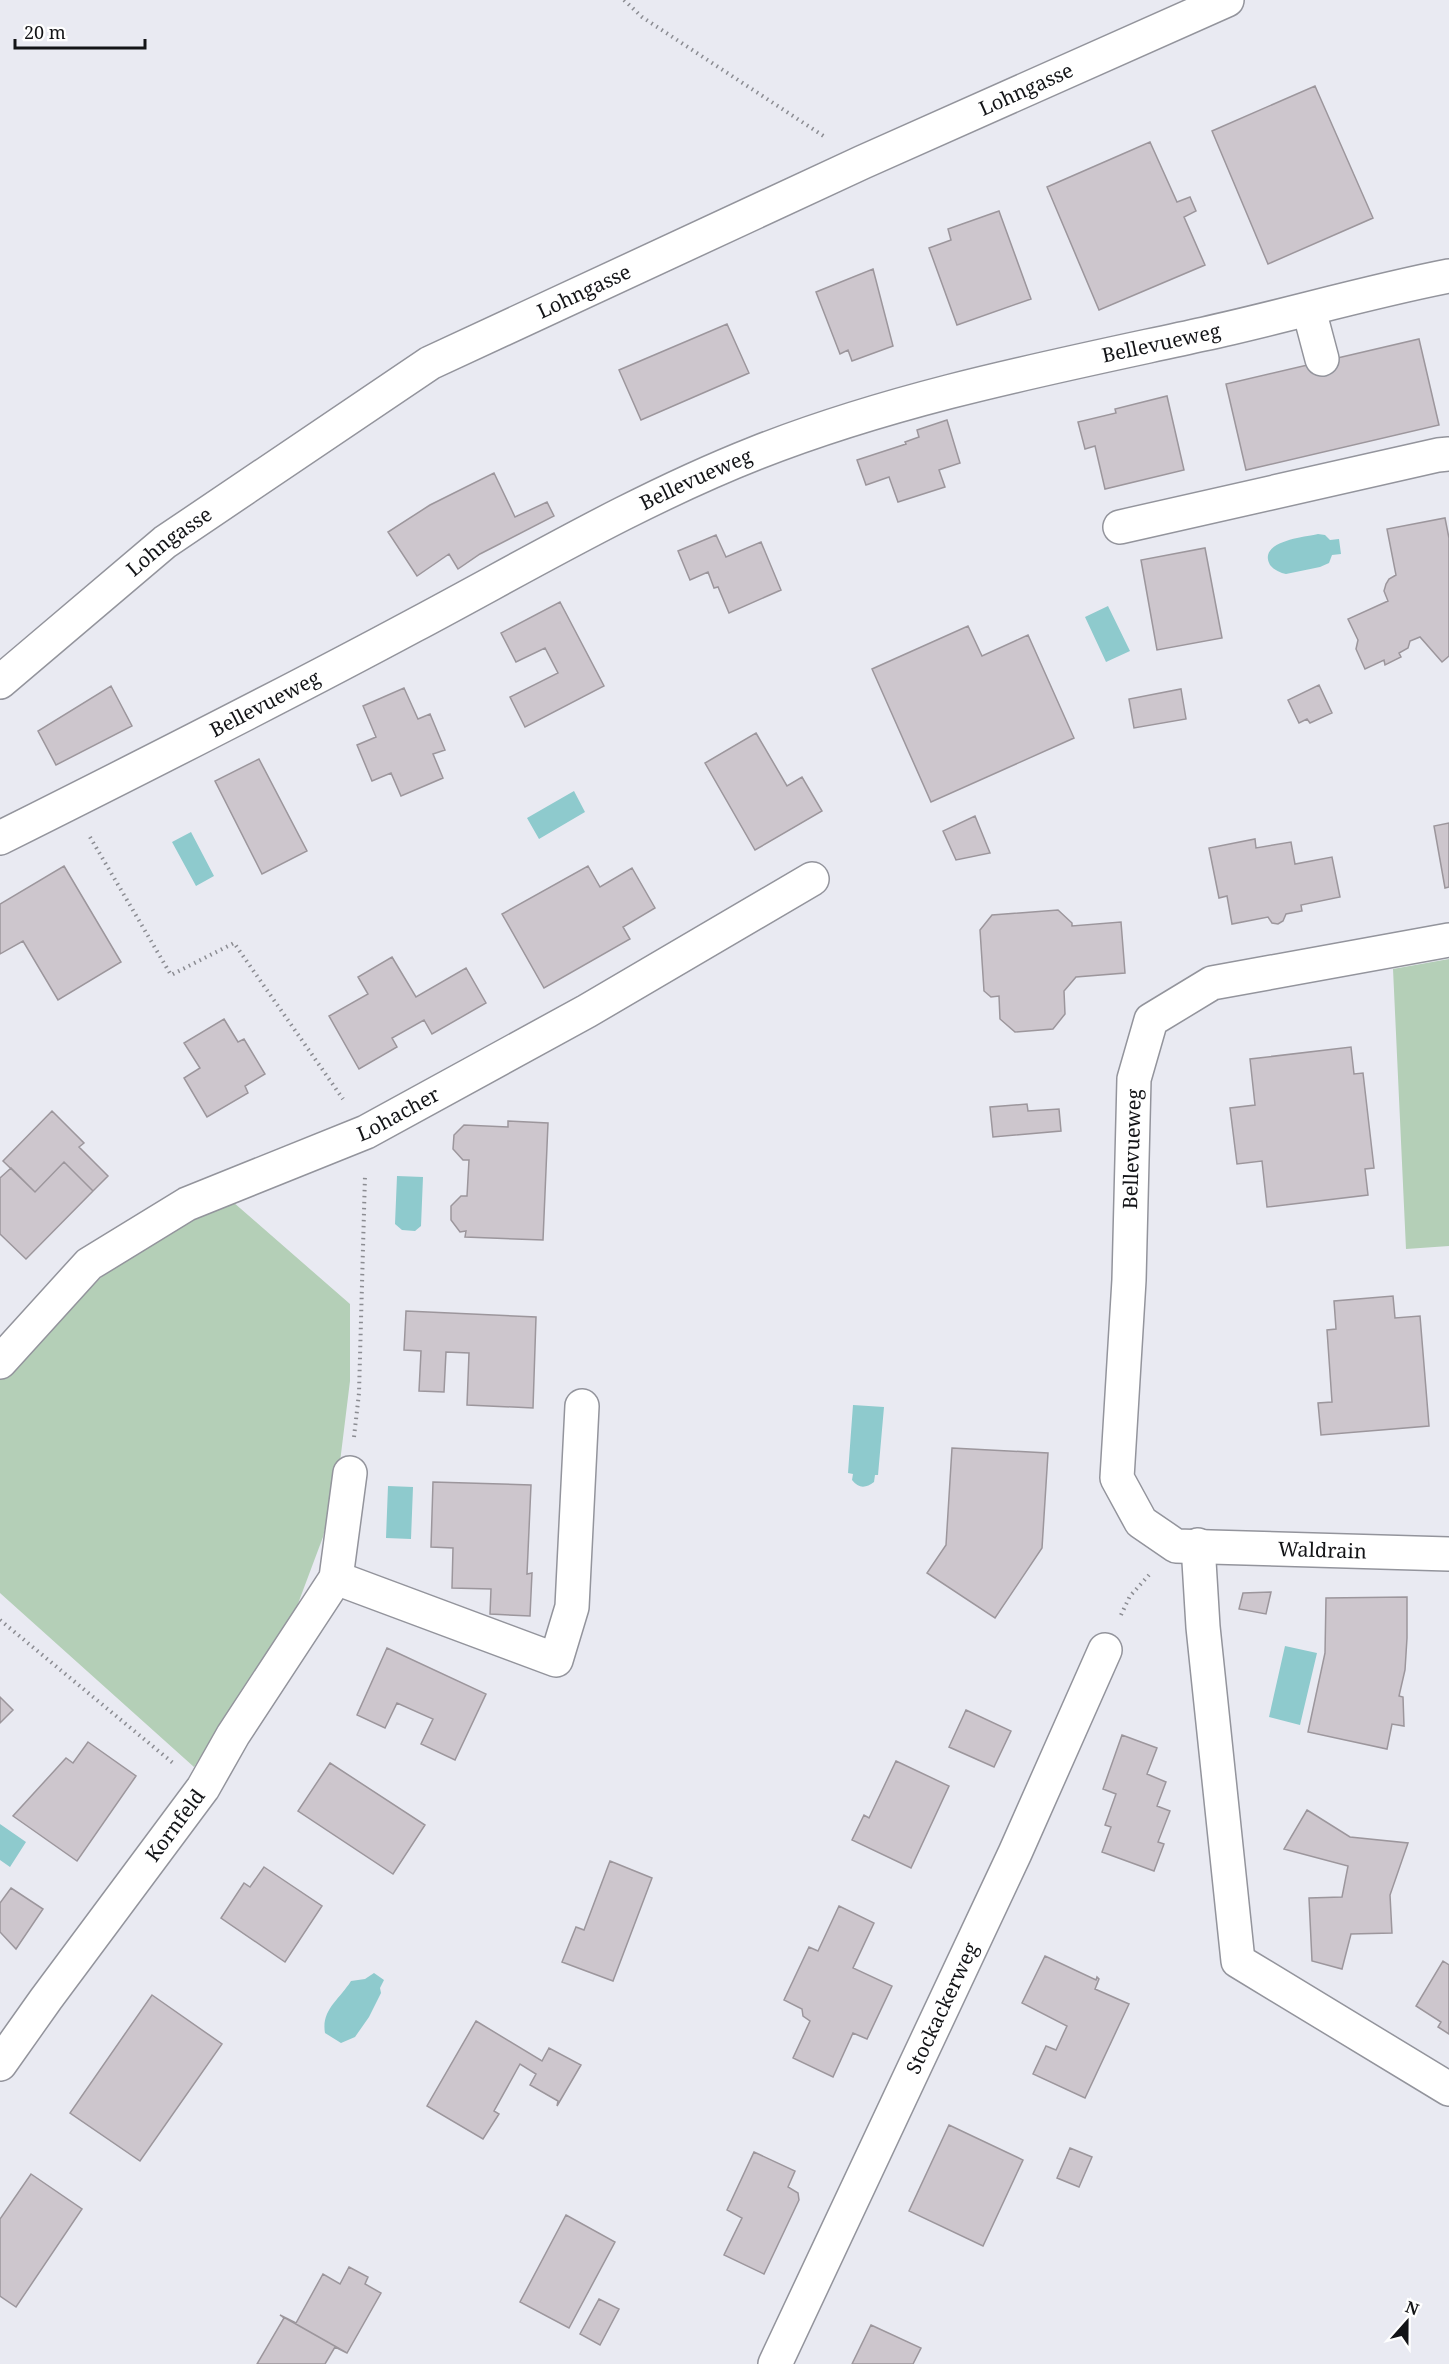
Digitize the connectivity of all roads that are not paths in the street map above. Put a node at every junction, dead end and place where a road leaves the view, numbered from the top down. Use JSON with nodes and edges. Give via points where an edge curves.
{"nodes":[{"id":1,"x":1227,"y":0,"type":"edge"},
{"id":2,"x":1449,"y":276,"type":"edge"},
{"id":3,"x":1309,"y":310,"type":"junction"},
{"id":4,"x":1322,"y":359,"type":"dead end"},
{"id":5,"x":1449,"y":454,"type":"edge"},
{"id":6,"x":1120,"y":527,"type":"dead end"},
{"id":7,"x":0,"y":682,"type":"edge"},
{"id":8,"x":0,"y":838,"type":"edge"},
{"id":9,"x":812,"y":879,"type":"dead end"},
{"id":10,"x":1449,"y":940,"type":"edge"},
{"id":11,"x":0,"y":1362,"type":"edge"},
{"id":12,"x":582,"y":1406,"type":"dead end"},
{"id":13,"x":350,"y":1473,"type":"road end"},
{"id":14,"x":1187,"y":1546,"type":"junction"},
{"id":15,"x":1449,"y":1554,"type":"edge"},
{"id":16,"x":336,"y":1578,"type":"junction"},
{"id":17,"x":1105,"y":1650,"type":"road end"},
{"id":18,"x":0,"y":2064,"type":"edge"},
{"id":19,"x":1449,"y":2089,"type":"edge"},
{"id":20,"x":775,"y":2364,"type":"edge"}],
"edges":[{"from":1,"to":7,"type":"street","name":"Lohngasse","via":[[863,162],[430,363],[165,542]]},
{"from":2,"to":3,"type":"street","name":"Bellevueweg"},
{"from":3,"to":4,"type":"street"},
{"from":3,"to":8,"type":"street","name":"Bellevueweg","via":[[964,387],[855,418],[758,452],[618,516]]},
{"from":5,"to":6,"type":"street"},
{"from":9,"to":11,"type":"street","name":"Lohacher","via":[[587,1011],[366,1132],[187,1204],[89,1264]]},
{"from":10,"to":14,"type":"street","name":"Bellevueweg","via":[[1212,983],[1151,1020],[1134,1079],[1129,1281],[1117,1478],[1141,1522]]},
{"from":12,"to":16,"type":"street","via":[[572,1607],[556,1660]]},
{"from":13,"to":16,"type":"street","name":"Kornfeld"},
{"from":14,"to":15,"type":"street","name":"Waldrain"},
{"from":14,"to":19,"type":"street","via":[[1203,1627],[1238,1961]]},
{"from":16,"to":18,"type":"street","name":"Kornfeld","via":[[233,1735],[203,1788]]},
{"from":17,"to":20,"type":"street","name":"Stockackerweg","via":[[1015,1853]]}]}
